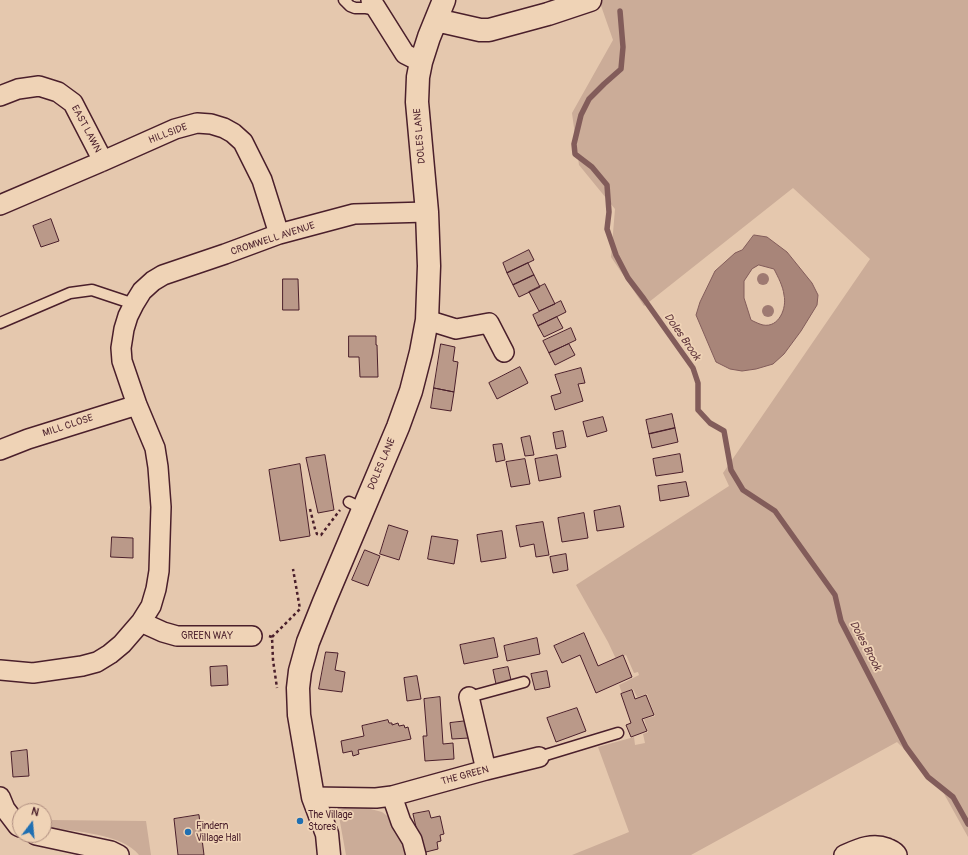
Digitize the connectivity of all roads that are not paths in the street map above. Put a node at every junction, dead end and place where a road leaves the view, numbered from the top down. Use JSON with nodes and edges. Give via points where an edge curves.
{"nodes":[{"id":1,"x":344,"y":0,"type":"edge"},
{"id":2,"x":444,"y":0,"type":"edge"},
{"id":3,"x":590,"y":0,"type":"edge"},
{"id":4,"x":374,"y":5,"type":"edge"},
{"id":5,"x":436,"y":20,"type":"junction"},
{"id":6,"x":421,"y":62,"type":"junction"},
{"id":7,"x":0,"y":96,"type":"edge"},
{"id":8,"x":103,"y":162,"type":"junction"},
{"id":9,"x":0,"y":205,"type":"edge"},
{"id":10,"x":427,"y":212,"type":"junction"},
{"id":11,"x":279,"y":234,"type":"junction"},
{"id":12,"x":134,"y":304,"type":"junction"},
{"id":13,"x":427,"y":320,"type":"junction"},
{"id":14,"x":0,"y":324,"type":"edge"},
{"id":15,"x":504,"y":352,"type":"dead end"},
{"id":16,"x":137,"y":405,"type":"junction"},
{"id":17,"x":0,"y":450,"type":"edge"},
{"id":18,"x":141,"y":622,"type":"junction"},
{"id":19,"x":252,"y":636,"type":"road end"},
{"id":20,"x":0,"y":670,"type":"edge"},
{"id":21,"x":524,"y":682,"type":"dead end"},
{"id":22,"x":469,"y":697,"type":"joint"},
{"id":23,"x":618,"y":732,"type":"dead end"},
{"id":24,"x":539,"y":757,"type":"joint"},
{"id":25,"x":486,"y":770,"type":"junction"},
{"id":26,"x":392,"y":796,"type":"junction"},
{"id":27,"x":0,"y":797,"type":"edge"},
{"id":28,"x":313,"y":797,"type":"junction"},
{"id":29,"x":12,"y":818,"type":"edge"},
{"id":30,"x":52,"y":838,"type":"edge"},
{"id":31,"x":118,"y":855,"type":"edge"},
{"id":32,"x":329,"y":855,"type":"edge"},
{"id":33,"x":416,"y":855,"type":"edge"},
{"id":34,"x":844,"y":855,"type":"edge"},
{"id":35,"x":897,"y":855,"type":"edge"}],
"edges":[{"from":1,"to":4,"type":"lane","via":[[355,8]]},
{"from":2,"to":5,"type":"street","name":"DOLES LANE"},
{"from":3,"to":5,"type":"street","via":[[489,30]]},
{"from":4,"to":6,"type":"street","via":[[405,54]]},
{"from":5,"to":6,"type":"street","name":"DOLES LANE"},
{"from":6,"to":10,"type":"street","name":"DOLES LANE","via":[[417,102]]},
{"from":7,"to":8,"type":"street","name":"EAST LAWN","via":[[18,89],[39,86],[58,92],[73,103]]},
{"from":8,"to":9,"type":"street","name":"HILLSIDE"},
{"from":8,"to":11,"type":"street","name":"HILLSIDE","via":[[182,127],[197,123],[224,128],[243,142],[251,156],[262,180]]},
{"from":10,"to":11,"type":"street","name":"CROMWELL AVENUE","via":[[354,214]]},
{"from":10,"to":13,"type":"street","name":"DOLES LANE"},
{"from":11,"to":12,"type":"street","name":"CROMWELL AVENUE","via":[[163,275],[142,291]]},
{"from":12,"to":14,"type":"lane","via":[[92,290],[70,293]]},
{"from":12,"to":16,"type":"street","name":"CROMWELL AVENUE","via":[[128,316],[121,348],[122,361]]},
{"from":13,"to":15,"type":"street","via":[[456,329],[489,323]]},
{"from":13,"to":28,"type":"street","name":"DOLES LANE","via":[[411,390],[398,427],[356,505],[300,671],[298,714]]},
{"from":16,"to":17,"type":"street","name":"MILL CLOSE"},
{"from":16,"to":18,"type":"street","name":"CROMWELL AVENUE","via":[[155,448],[161,507],[156,589],[151,606]]},
{"from":18,"to":19,"type":"street","name":"GREEN WAY","via":[[176,636]]},
{"from":18,"to":20,"type":"street","name":"CROMWELL AVENUE","via":[[122,644],[97,662],[33,673]]},
{"from":21,"to":22,"type":"lane"},
{"from":22,"to":25,"type":"street"},
{"from":23,"to":24,"type":"lane"},
{"from":24,"to":25,"type":"street","name":"THE GREEN"},
{"from":25,"to":26,"type":"street","name":"THE GREEN"},
{"from":26,"to":28,"type":"street","name":"THE GREEN"},
{"from":26,"to":33,"type":"street"},
{"from":27,"to":29,"type":"street"},
{"from":28,"to":32,"type":"street","name":"DOLES LANE","via":[[326,834]]},
{"from":30,"to":31,"type":"street","via":[[111,851]]},
{"from":34,"to":35,"type":"street","via":[[861,847],[881,846]]}]}
